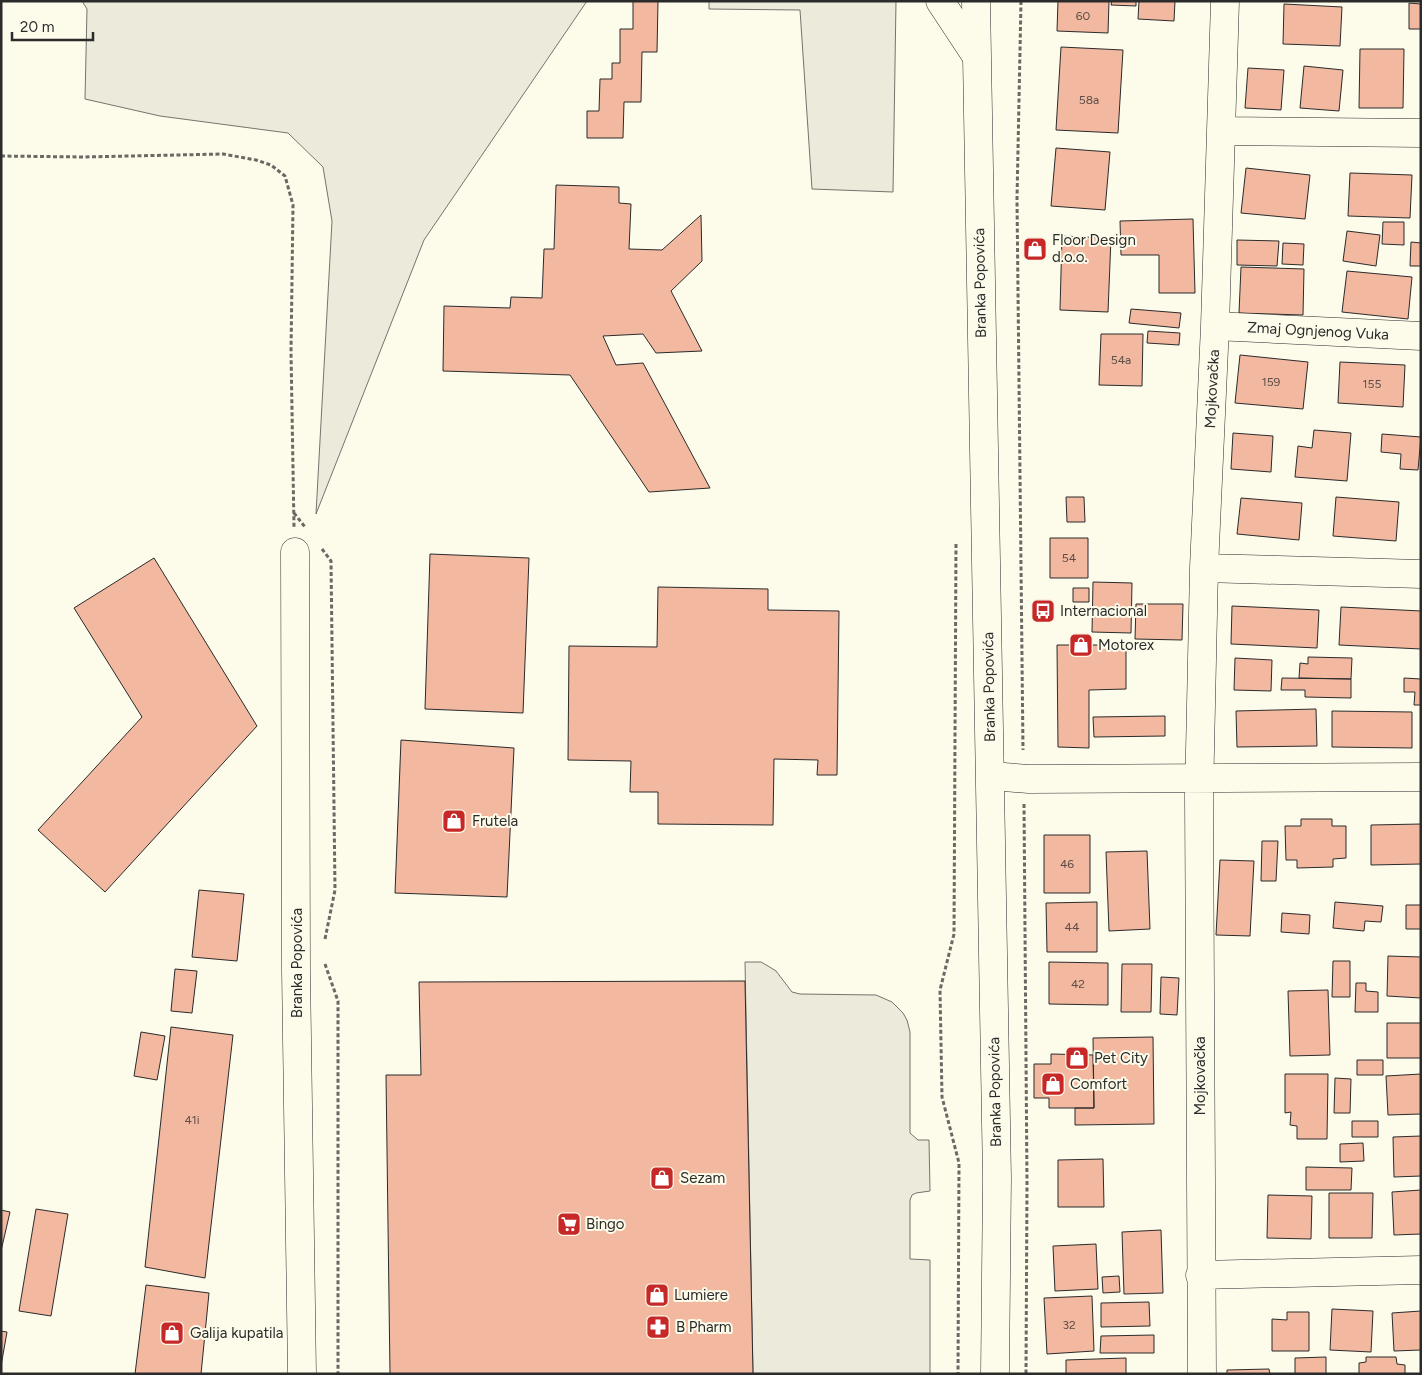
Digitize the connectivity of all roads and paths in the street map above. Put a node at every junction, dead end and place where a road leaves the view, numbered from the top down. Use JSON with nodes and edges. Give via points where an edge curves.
{"nodes":[{"id":1,"x":940,"y":1,"type":"edge"},
{"id":2,"x":976,"y":1,"type":"edge"},
{"id":3,"x":1021,"y":1,"type":"edge"},
{"id":4,"x":1225,"y":1,"type":"edge"},
{"id":5,"x":975,"y":54,"type":"junction"},
{"id":6,"x":1221,"y":131,"type":"junction"},
{"id":7,"x":1421,"y":133,"type":"edge"},
{"id":8,"x":1,"y":156,"type":"edge"},
{"id":9,"x":1216,"y":326,"type":"junction"},
{"id":10,"x":1421,"y":336,"type":"edge"},
{"id":11,"x":294,"y":513,"type":"junction"},
{"id":12,"x":956,"y":535,"type":"dead end"},
{"id":13,"x":309,"y":544,"type":"junction"},
{"id":14,"x":1204,"y":568,"type":"junction"},
{"id":15,"x":1421,"y":574,"type":"edge"},
{"id":16,"x":991,"y":776,"type":"junction"},
{"id":17,"x":1421,"y":777,"type":"edge"},
{"id":18,"x":1200,"y":778,"type":"junction"},
{"id":19,"x":1029,"y":779,"type":"junction"},
{"id":20,"x":324,"y":946,"type":"dead end"},
{"id":21,"x":322,"y":955,"type":"dead end"},
{"id":22,"x":1421,"y":1270,"type":"edge"},
{"id":23,"x":1200,"y":1276,"type":"junction"},
{"id":24,"x":302,"y":1374,"type":"edge"},
{"id":25,"x":338,"y":1374,"type":"edge"},
{"id":26,"x":958,"y":1374,"type":"edge"},
{"id":27,"x":995,"y":1374,"type":"edge"},
{"id":28,"x":1026,"y":1374,"type":"edge"},
{"id":29,"x":1202,"y":1374,"type":"edge"}],
"edges":[{"from":1,"to":5,"type":"street"},
{"from":2,"to":5,"type":"street","name":"Branka Popovića"},
{"from":3,"to":19,"type":"path","via":[[1017,198],[1022,736],[1024,753],[1029,759]]},
{"from":4,"to":6,"type":"street","name":"Mojkovačka"},
{"from":5,"to":16,"type":"street","name":"Branka Popovića"},
{"from":6,"to":7,"type":"street"},
{"from":6,"to":9,"type":"street","name":"Mojkovačka"},
{"from":8,"to":11,"type":"path","via":[[224,154],[271,164],[285,176],[293,205],[290,352]]},
{"from":9,"to":10,"type":"street","name":"Zmaj Ognjenog Vuka"},
{"from":9,"to":14,"type":"street","name":"Mojkovačka"},
{"from":11,"to":13,"type":"path"},
{"from":11,"to":13,"type":"path"},
{"from":12,"to":26,"type":"path","via":[[954,934],[940,990],[942,1097],[959,1164]]},
{"from":13,"to":20,"type":"path","via":[[332,561],[335,890]]},
{"from":13,"to":24,"type":"street","name":"Branka Popovića","via":[[296,971]]},
{"from":14,"to":15,"type":"street"},
{"from":14,"to":18,"type":"street","name":"Mojkovačka"},
{"from":16,"to":19,"type":"street"},
{"from":16,"to":27,"type":"street","name":"Branka Popovića","via":[[989,821],[997,1178]]},
{"from":17,"to":18,"type":"street"},
{"from":18,"to":19,"type":"street"},
{"from":18,"to":23,"type":"street","name":"Mojkovačka"},
{"from":19,"to":28,"type":"path","via":[[1028,800],[1023,812]]},
{"from":21,"to":25,"type":"path","via":[[338,1001]]},
{"from":22,"to":23,"type":"street"},
{"from":23,"to":29,"type":"street","name":"Mojkovačka"}]}
